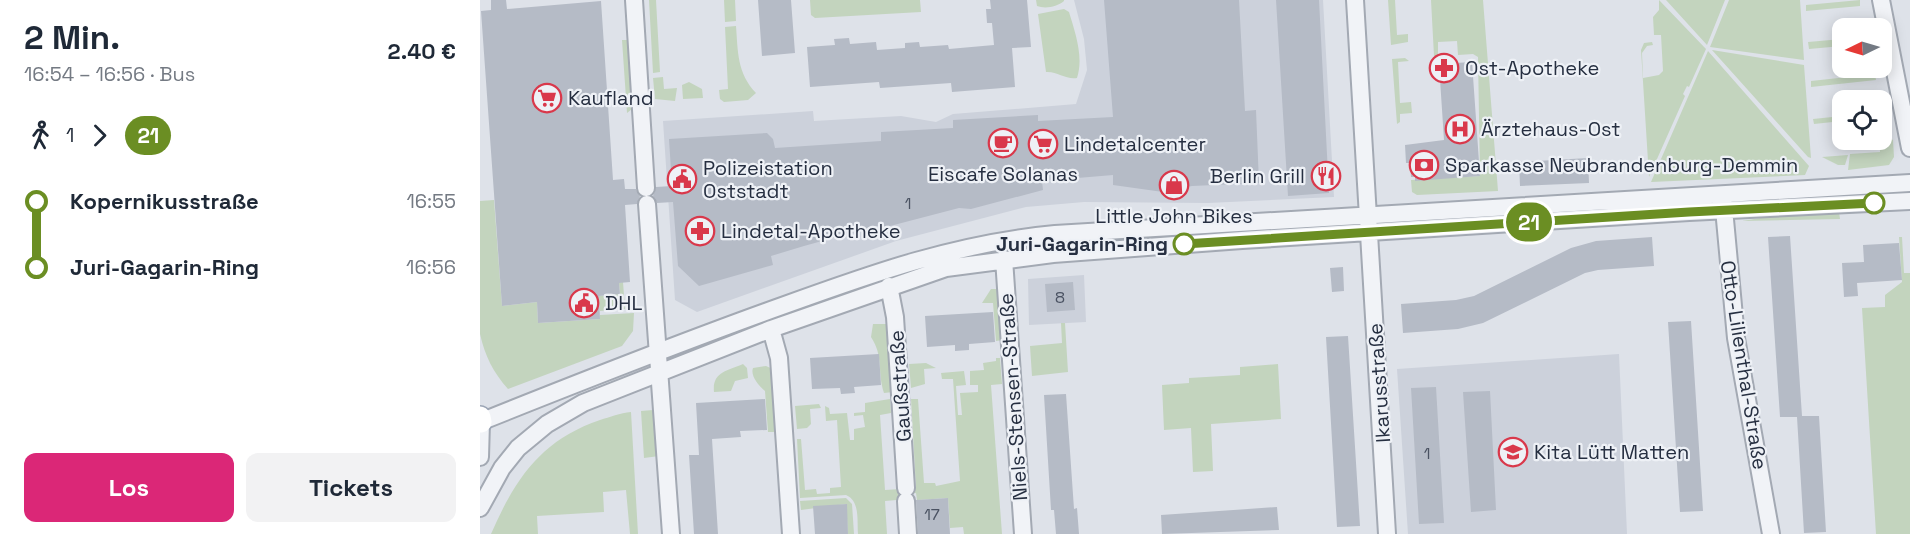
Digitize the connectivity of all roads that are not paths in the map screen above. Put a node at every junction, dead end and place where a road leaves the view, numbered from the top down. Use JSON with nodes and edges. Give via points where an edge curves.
{"nodes":[{"id":1,"x":634,"y":0,"type":"edge"},
{"id":2,"x":1355,"y":0,"type":"edge"},
{"id":3,"x":1881,"y":0,"type":"edge"},
{"id":4,"x":1910,"y":148,"type":"edge"},
{"id":5,"x":1910,"y":183,"type":"edge"},
{"id":6,"x":1910,"y":201,"type":"edge"},
{"id":7,"x":1723,"y":202,"type":"junction"},
{"id":8,"x":1368,"y":224,"type":"junction"},
{"id":9,"x":1004,"y":259,"type":"junction"},
{"id":10,"x":889,"y":286,"type":"junction"},
{"id":11,"x":771,"y":329,"type":"junction"},
{"id":12,"x":658,"y":352,"type":"junction"},
{"id":13,"x":660,"y":372,"type":"junction"},
{"id":14,"x":480,"y":417,"type":"edge"},
{"id":15,"x":480,"y":422,"type":"edge"},
{"id":16,"x":480,"y":457,"type":"edge"},
{"id":17,"x":480,"y":508,"type":"edge"},
{"id":18,"x":671,"y":534,"type":"edge"},
{"id":19,"x":791,"y":534,"type":"edge"},
{"id":20,"x":908,"y":534,"type":"edge"},
{"id":21,"x":1023,"y":534,"type":"edge"},
{"id":22,"x":1387,"y":534,"type":"edge"},
{"id":23,"x":1771,"y":534,"type":"edge"}],
"edges":[{"from":1,"to":12,"type":"street"},
{"from":2,"to":8,"type":"street"},
{"from":3,"to":4,"type":"street"},
{"from":5,"to":7,"type":"street"},
{"from":6,"to":7,"type":"street"},
{"from":7,"to":8,"type":"street"},
{"from":7,"to":23,"type":"street","name":"Otto-Lilienthal-Straße","via":[[1736,338]]},
{"from":8,"to":9,"type":"street"},
{"from":8,"to":12,"type":"street","via":[[1054,234],[981,244],[884,269]]},
{"from":8,"to":22,"type":"street","name":"Ikarusstraße"},
{"from":9,"to":10,"type":"street","via":[[946,268]]},
{"from":9,"to":21,"type":"street","name":"Niels-Stensen-Straße"},
{"from":10,"to":11,"type":"street"},
{"from":10,"to":20,"type":"street","name":"Gaußstraße","via":[[895,317]]},
{"from":11,"to":13,"type":"street"},
{"from":11,"to":19,"type":"street","via":[[778,358]]},
{"from":12,"to":13,"type":"street"},
{"from":12,"to":15,"type":"street"},
{"from":13,"to":17,"type":"street","via":[[583,403],[547,424],[518,448],[502,468]]},
{"from":13,"to":18,"type":"street"},
{"from":14,"to":15,"type":"main road"},
{"from":15,"to":16,"type":"street"}]}
